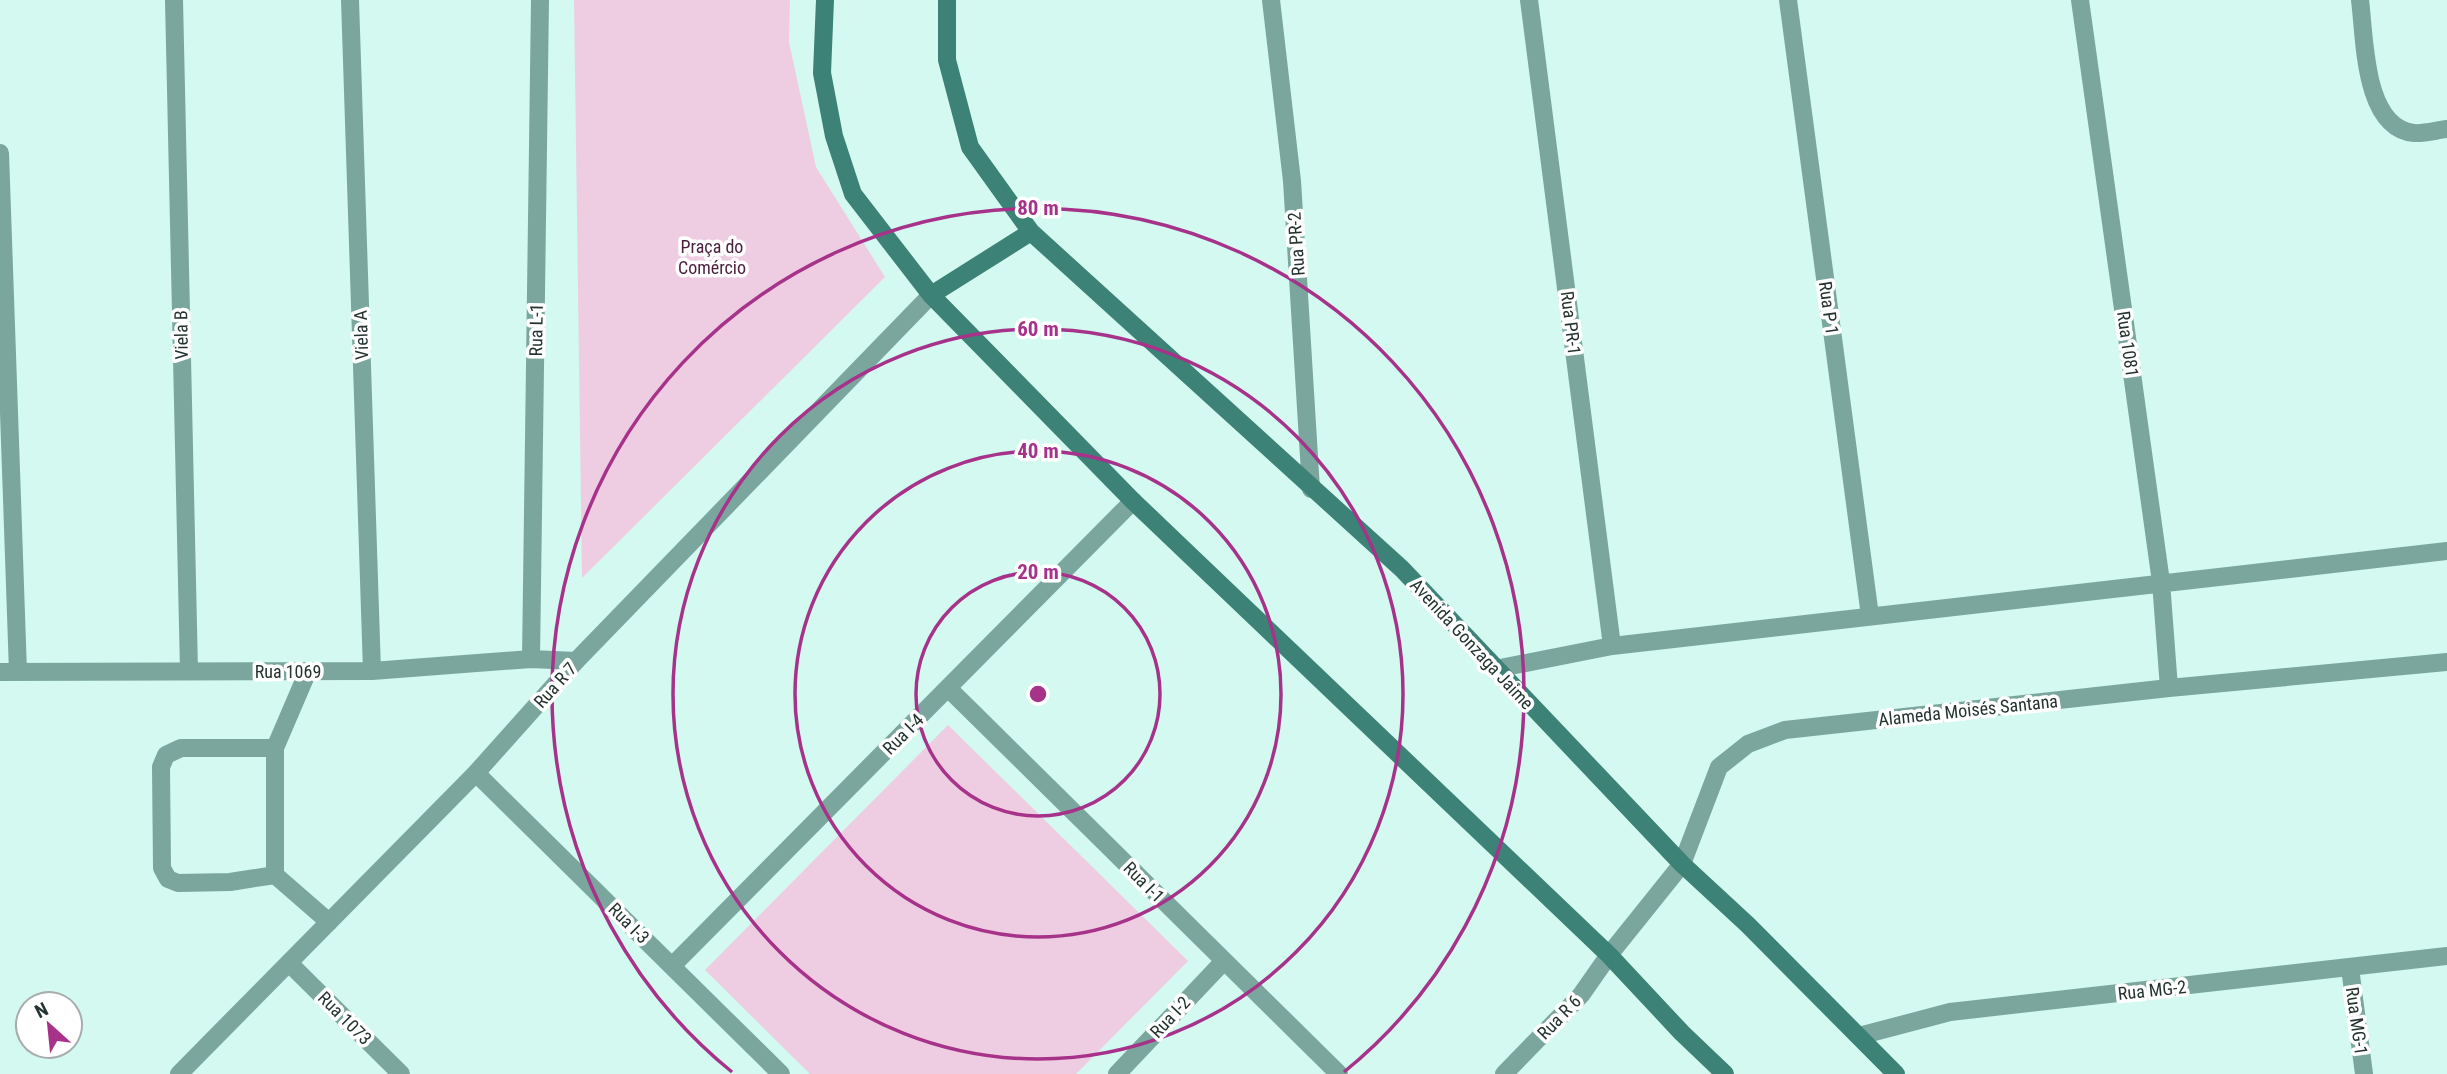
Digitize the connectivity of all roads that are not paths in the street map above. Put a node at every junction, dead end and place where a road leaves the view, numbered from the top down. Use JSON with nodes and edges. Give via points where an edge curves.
{"nodes":[{"id":1,"x":174,"y":0,"type":"edge"},
{"id":2,"x":351,"y":0,"type":"edge"},
{"id":3,"x":540,"y":0,"type":"edge"},
{"id":4,"x":825,"y":0,"type":"edge"},
{"id":5,"x":947,"y":0,"type":"edge"},
{"id":6,"x":1271,"y":0,"type":"edge"},
{"id":7,"x":1529,"y":0,"type":"edge"},
{"id":8,"x":1788,"y":0,"type":"edge"},
{"id":9,"x":2080,"y":0,"type":"edge"},
{"id":10,"x":2360,"y":0,"type":"edge"},
{"id":11,"x":2447,"y":129,"type":"edge"},
{"id":12,"x":0,"y":153,"type":"edge"},
{"id":13,"x":1031,"y":232,"type":"junction"},
{"id":14,"x":931,"y":295,"type":"junction"},
{"id":15,"x":1311,"y":489,"type":"junction"},
{"id":16,"x":1133,"y":501,"type":"junction"},
{"id":17,"x":2447,"y":551,"type":"edge"},
{"id":18,"x":2161,"y":582,"type":"junction"},
{"id":19,"x":1870,"y":616,"type":"junction"},
{"id":20,"x":1612,"y":646,"type":"junction"},
{"id":21,"x":531,"y":659,"type":"junction"},
{"id":22,"x":576,"y":662,"type":"junction"},
{"id":23,"x":2447,"y":662,"type":"edge"},
{"id":24,"x":1495,"y":669,"type":"junction"},
{"id":25,"x":189,"y":671,"type":"junction"},
{"id":26,"x":308,"y":671,"type":"junction"},
{"id":27,"x":372,"y":671,"type":"junction"},
{"id":28,"x":9,"y":672,"type":"edge"},
{"id":29,"x":2169,"y":688,"type":"junction"},
{"id":30,"x":948,"y":689,"type":"junction"},
{"id":31,"x":275,"y":748,"type":"junction"},
{"id":32,"x":476,"y":773,"type":"junction"},
{"id":33,"x":1682,"y":864,"type":"junction"},
{"id":34,"x":275,"y":875,"type":"junction"},
{"id":35,"x":329,"y":922,"type":"junction"},
{"id":36,"x":1609,"y":955,"type":"junction"},
{"id":37,"x":2447,"y":956,"type":"edge"},
{"id":38,"x":1224,"y":961,"type":"junction"},
{"id":39,"x":289,"y":963,"type":"junction"},
{"id":40,"x":672,"y":966,"type":"junction"},
{"id":41,"x":2350,"y":968,"type":"junction"},
{"id":42,"x":1859,"y":1036,"type":"junction"},
{"id":43,"x":179,"y":1074,"type":"edge"},
{"id":44,"x":401,"y":1074,"type":"edge"},
{"id":45,"x":781,"y":1074,"type":"edge"},
{"id":46,"x":1117,"y":1074,"type":"edge"},
{"id":47,"x":1339,"y":1074,"type":"edge"},
{"id":48,"x":1504,"y":1074,"type":"edge"},
{"id":49,"x":1726,"y":1074,"type":"edge"},
{"id":50,"x":1896,"y":1074,"type":"edge"},
{"id":51,"x":2364,"y":1074,"type":"edge"}],
"edges":[{"from":1,"to":25,"type":"street","name":"Viela B"},
{"from":2,"to":27,"type":"street","name":"Viela A"},
{"from":3,"to":21,"type":"street","name":"Rua L-1"},
{"from":4,"to":14,"type":"main road","via":[[822,73],[834,136],[853,194]]},
{"from":5,"to":13,"type":"main road","name":"Avenida Gonzaga Jaime","via":[[947,60],[970,147]]},
{"from":6,"to":15,"type":"street","name":"Rua PR-2","via":[[1292,181]]},
{"from":7,"to":20,"type":"street","name":"Rua PR-1"},
{"from":8,"to":19,"type":"street","name":"Rua P 1"},
{"from":9,"to":18,"type":"street","name":"Rua 1081"},
{"from":10,"to":11,"type":"street","via":[[2373,93],[2385,117],[2413,133]]},
{"from":12,"to":28,"type":"street"},
{"from":13,"to":14,"type":"main road"},
{"from":13,"to":15,"type":"main road","name":"Avenida Gonzaga Jaime"},
{"from":14,"to":16,"type":"main road"},
{"from":14,"to":22,"type":"street","name":"Rua R 7"},
{"from":15,"to":24,"type":"main road","name":"Avenida Gonzaga Jaime","via":[[1402,569]]},
{"from":16,"to":30,"type":"street","name":"Rua I-4"},
{"from":16,"to":36,"type":"main road"},
{"from":17,"to":18,"type":"street"},
{"from":18,"to":19,"type":"street"},
{"from":18,"to":29,"type":"street","name":"Rua 1081"},
{"from":19,"to":20,"type":"street"},
{"from":20,"to":24,"type":"street"},
{"from":21,"to":22,"type":"street","name":"Rua 1069"},
{"from":21,"to":27,"type":"street","name":"Rua 1069"},
{"from":22,"to":32,"type":"street","name":"Rua R 7"},
{"from":23,"to":29,"type":"street","name":"Alameda Moisés Santana"},
{"from":24,"to":33,"type":"main road","name":"Avenida Gonzaga Jaime"},
{"from":25,"to":26,"type":"street","name":"Rua 1069"},
{"from":25,"to":28,"type":"street","name":"Rua 1069"},
{"from":26,"to":27,"type":"street","name":"Rua 1069"},
{"from":26,"to":31,"type":"street"},
{"from":29,"to":33,"type":"street","name":"Alameda Moisés Santana","via":[[1773,734],[1748,744],[1719,768]]},
{"from":30,"to":38,"type":"street","name":"Rua I-1"},
{"from":30,"to":40,"type":"street","name":"Rua I-4"},
{"from":31,"to":34,"type":"street"},
{"from":31,"to":34,"type":"street","via":[[181,748],[166,755],[161,767],[162,868],[168,879],[178,883],[230,882]]},
{"from":32,"to":35,"type":"street","name":"Rua R 7"},
{"from":32,"to":40,"type":"street","name":"Rua I-3"},
{"from":33,"to":36,"type":"street","name":"Alameda Moisés Santana"},
{"from":33,"to":42,"type":"main road","name":"Avenida Gonzaga Jaime"},
{"from":34,"to":35,"type":"street"},
{"from":35,"to":39,"type":"street","name":"Rua R 7"},
{"from":36,"to":48,"type":"street","name":"Rua R 6","via":[[1581,995]]},
{"from":36,"to":49,"type":"main road"},
{"from":37,"to":41,"type":"street","name":"Rua MG-2"},
{"from":38,"to":46,"type":"street","name":"Rua I-2"},
{"from":38,"to":47,"type":"street","name":"Rua I-1"},
{"from":39,"to":43,"type":"street","name":"Rua R 7"},
{"from":39,"to":44,"type":"street","name":"Rua 1073"},
{"from":40,"to":45,"type":"street","name":"Rua I-3"},
{"from":41,"to":42,"type":"street","name":"Rua MG-2","via":[[1950,1012]]},
{"from":41,"to":51,"type":"street","name":"Rua MG-1"},
{"from":42,"to":50,"type":"main road","name":"Avenida Gonzaga Jaime"}]}
